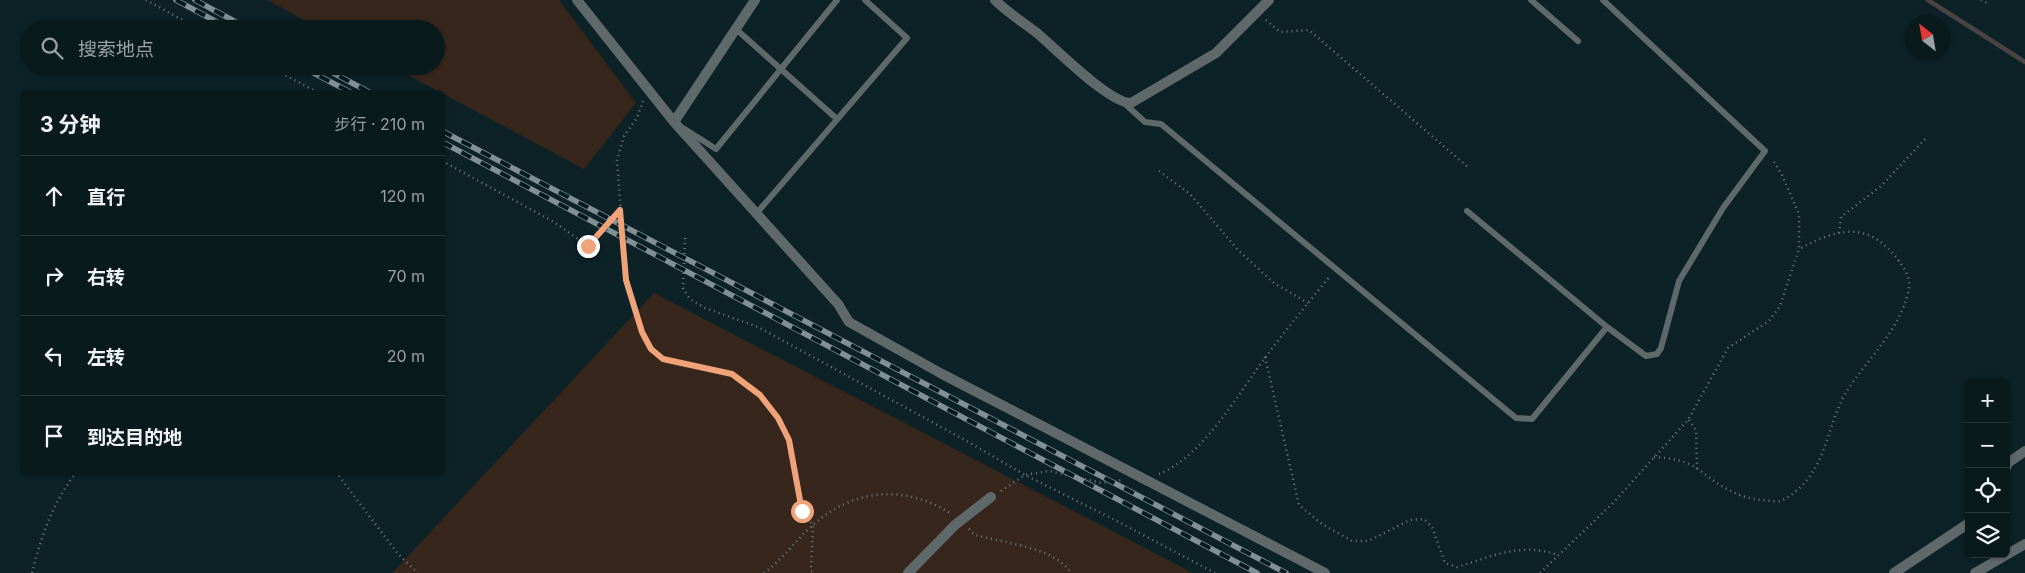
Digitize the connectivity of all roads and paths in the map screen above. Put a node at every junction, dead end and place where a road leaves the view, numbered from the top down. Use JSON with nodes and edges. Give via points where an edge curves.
{"nodes":[{"id":1,"x":146,"y":0,"type":"edge"},
{"id":2,"x":577,"y":0,"type":"edge"},
{"id":3,"x":755,"y":0,"type":"edge"},
{"id":4,"x":837,"y":0,"type":"edge"},
{"id":5,"x":865,"y":0,"type":"edge"},
{"id":6,"x":995,"y":0,"type":"edge"},
{"id":7,"x":1531,"y":0,"type":"edge"},
{"id":8,"x":1603,"y":0,"type":"edge"},
{"id":9,"x":1981,"y":0,"type":"edge"},
{"id":10,"x":1265,"y":4,"type":"edge"},
{"id":11,"x":1987,"y":4,"type":"dead end"},
{"id":12,"x":183,"y":20,"type":"edge"},
{"id":13,"x":736,"y":29,"type":"junction"},
{"id":14,"x":1578,"y":40,"type":"dead end"},
{"id":15,"x":781,"y":69,"type":"junction"},
{"id":16,"x":285,"y":75,"type":"edge"},
{"id":17,"x":643,"y":82,"type":"junction"},
{"id":18,"x":313,"y":90,"type":"edge"},
{"id":19,"x":1124,"y":103,"type":"junction"},
{"id":20,"x":837,"y":119,"type":"junction"},
{"id":21,"x":674,"y":122,"type":"junction"},
{"id":22,"x":1927,"y":137,"type":"dead end"},
{"id":23,"x":1773,"y":160,"type":"dead end"},
{"id":24,"x":445,"y":163,"type":"edge"},
{"id":25,"x":1469,"y":168,"type":"dead end"},
{"id":26,"x":1160,"y":171,"type":"dead end"},
{"id":27,"x":620,"y":210,"type":"junction"},
{"id":28,"x":1467,"y":211,"type":"dead end"},
{"id":29,"x":756,"y":214,"type":"junction"},
{"id":30,"x":1840,"y":233,"type":"junction"},
{"id":31,"x":686,"y":238,"type":"dead end"},
{"id":32,"x":1799,"y":248,"type":"junction"},
{"id":33,"x":1336,"y":269,"type":"junction"},
{"id":34,"x":1308,"y":302,"type":"junction"},
{"id":35,"x":1607,"y":327,"type":"junction"},
{"id":36,"x":1265,"y":357,"type":"junction"},
{"id":37,"x":1688,"y":420,"type":"junction"},
{"id":38,"x":2025,"y":451,"type":"edge"},
{"id":39,"x":1654,"y":457,"type":"junction"},
{"id":40,"x":2010,"y":462,"type":"edge"},
{"id":41,"x":1697,"y":469,"type":"junction"},
{"id":42,"x":75,"y":475,"type":"edge"},
{"id":43,"x":338,"y":475,"type":"edge"},
{"id":44,"x":1025,"y":475,"type":"junction"},
{"id":45,"x":1143,"y":478,"type":"junction"},
{"id":46,"x":991,"y":497,"type":"joint"},
{"id":47,"x":960,"y":521,"type":"junction"},
{"id":48,"x":812,"y":525,"type":"junction"},
{"id":49,"x":1965,"y":526,"type":"edge"},
{"id":50,"x":2025,"y":544,"type":"edge"},
{"id":51,"x":1558,"y":555,"type":"junction"},
{"id":52,"x":32,"y":573,"type":"edge"},
{"id":53,"x":418,"y":573,"type":"edge"},
{"id":54,"x":764,"y":573,"type":"edge"},
{"id":55,"x":815,"y":573,"type":"edge"},
{"id":56,"x":908,"y":573,"type":"edge"},
{"id":57,"x":1071,"y":573,"type":"edge"},
{"id":58,"x":1215,"y":573,"type":"edge"},
{"id":59,"x":1325,"y":573,"type":"edge"},
{"id":60,"x":1540,"y":573,"type":"edge"},
{"id":61,"x":1894,"y":573,"type":"edge"},
{"id":62,"x":1975,"y":573,"type":"edge"}],
"edges":[{"from":1,"to":12,"type":"path"},
{"from":2,"to":17,"type":"street"},
{"from":3,"to":13,"type":"street"},
{"from":4,"to":15,"type":"lane"},
{"from":5,"to":20,"type":"lane","via":[[907,38]]},
{"from":6,"to":19,"type":"street","via":[[1095,84]]},
{"from":7,"to":14,"type":"lane"},
{"from":8,"to":35,"type":"lane","via":[[1765,150],[1723,208],[1680,281],[1657,354],[1646,356]]},
{"from":9,"to":11,"type":"path"},
{"from":10,"to":19,"type":"street","via":[[1216,53],[1132,103]]},
{"from":10,"to":25,"type":"path","via":[[1267,22],[1280,32],[1309,30]]},
{"from":13,"to":15,"type":"lane"},
{"from":13,"to":21,"type":"street"},
{"from":15,"to":20,"type":"lane"},
{"from":15,"to":21,"type":"lane","via":[[716,149]]},
{"from":16,"to":18,"type":"path"},
{"from":17,"to":21,"type":"street"},
{"from":17,"to":27,"type":"path","via":[[642,106],[624,136],[617,160]]},
{"from":19,"to":33,"type":"lane","via":[[1145,122],[1161,124]]},
{"from":20,"to":29,"type":"lane"},
{"from":21,"to":29,"type":"street"},
{"from":22,"to":30,"type":"path","via":[[1881,186],[1841,217]]},
{"from":23,"to":32,"type":"path","via":[[1799,214]]},
{"from":24,"to":27,"type":"path","via":[[554,222],[588,246]]},
{"from":26,"to":34,"type":"path","via":[[1190,194],[1238,250],[1274,284]]},
{"from":27,"to":48,"type":"path","via":[[626,280],[642,332],[651,349],[663,359],[732,374],[760,395],[778,418],[789,440],[802,511]]},
{"from":28,"to":35,"type":"lane"},
{"from":29,"to":45,"type":"street","via":[[838,304],[849,322]]},
{"from":30,"to":32,"type":"path"},
{"from":30,"to":41,"type":"path","via":[[1862,232],[1879,241],[1906,269],[1910,285],[1899,314],[1880,347],[1847,392],[1815,468],[1792,495],[1778,502],[1746,498],[1721,487]]},
{"from":31,"to":44,"type":"path","via":[[682,288],[690,299],[705,308],[758,327]]},
{"from":32,"to":37,"type":"path","via":[[1780,306],[1769,321],[1728,348]]},
{"from":33,"to":34,"type":"path"},
{"from":33,"to":35,"type":"lane","via":[[1516,418],[1532,419]]},
{"from":34,"to":36,"type":"path"},
{"from":36,"to":45,"type":"path","via":[[1197,449],[1172,469]]},
{"from":36,"to":51,"type":"path","via":[[1299,505],[1322,524],[1352,542],[1368,542],[1410,520],[1424,519],[1432,527],[1445,563],[1457,567],[1502,552],[1524,549]]},
{"from":37,"to":39,"type":"path"},
{"from":37,"to":41,"type":"path","via":[[1696,430]]},
{"from":38,"to":40,"type":"street"},
{"from":39,"to":41,"type":"path","via":[[1670,458]]},
{"from":39,"to":51,"type":"path","via":[[1612,504]]},
{"from":42,"to":52,"type":"path","via":[[42,536]]},
{"from":43,"to":53,"type":"path","via":[[398,554]]},
{"from":44,"to":45,"type":"path","via":[[1049,471],[1102,483]]},
{"from":44,"to":46,"type":"path"},
{"from":44,"to":58,"type":"path"},
{"from":45,"to":59,"type":"street"},
{"from":46,"to":47,"type":"street"},
{"from":47,"to":48,"type":"path","via":[[929,502],[907,496],[875,494],[838,505]]},
{"from":47,"to":56,"type":"street"},
{"from":47,"to":57,"type":"path","via":[[975,535],[1048,553]]},
{"from":48,"to":54,"type":"path"},
{"from":48,"to":55,"type":"path","via":[[811,571]]},
{"from":49,"to":61,"type":"street"},
{"from":50,"to":62,"type":"street"},
{"from":51,"to":60,"type":"path"}]}
